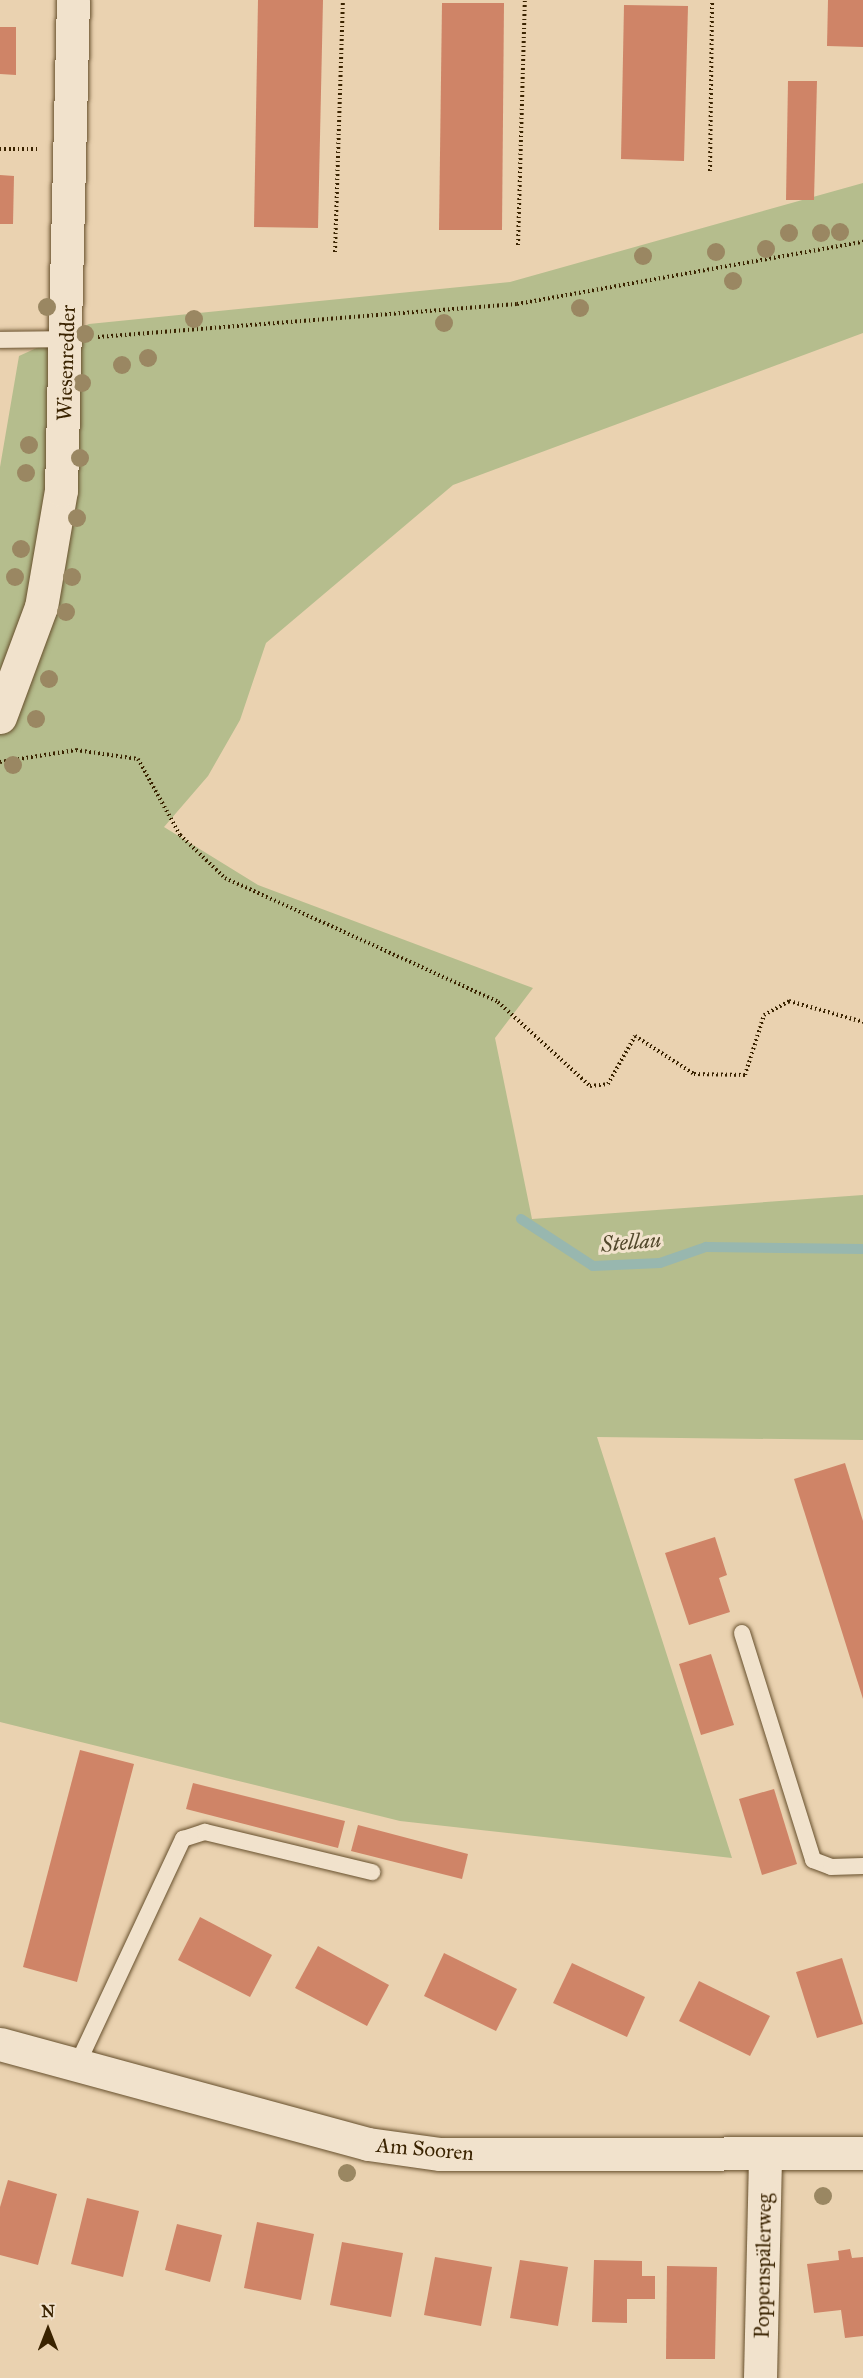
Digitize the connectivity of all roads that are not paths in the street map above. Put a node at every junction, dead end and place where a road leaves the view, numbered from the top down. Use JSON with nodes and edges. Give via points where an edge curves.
{"nodes":[{"id":1,"x":73,"y":0,"type":"edge"},
{"id":2,"x":68,"y":339,"type":"junction"},
{"id":3,"x":0,"y":340,"type":"edge"},
{"id":4,"x":0,"y":717,"type":"edge"},
{"id":5,"x":742,"y":1634,"type":"dead end"},
{"id":6,"x":863,"y":1866,"type":"edge"},
{"id":7,"x":372,"y":1872,"type":"dead end"},
{"id":8,"x":0,"y":2044,"type":"edge"},
{"id":9,"x":77,"y":2065,"type":"junction"},
{"id":10,"x":863,"y":2153,"type":"edge"},
{"id":11,"x":765,"y":2155,"type":"junction"},
{"id":12,"x":760,"y":2378,"type":"edge"}],
"edges":[{"from":1,"to":2,"type":"street","name":"Wiesenredder"},
{"from":2,"to":3,"type":"lane"},
{"from":2,"to":4,"type":"street","name":"Wiesenredder","via":[[61,490],[41,607]]},
{"from":5,"to":6,"type":"lane","via":[[813,1860],[831,1867]]},
{"from":7,"to":9,"type":"lane","via":[[204,1832],[183,1839]]},
{"from":8,"to":9,"type":"street","name":"Am Sooren"},
{"from":9,"to":11,"type":"street","name":"Am Sooren","via":[[368,2144],[440,2154]]},
{"from":10,"to":11,"type":"street","name":"Am Sooren"},
{"from":11,"to":12,"type":"street","name":"Poppenspälerweg"}]}
